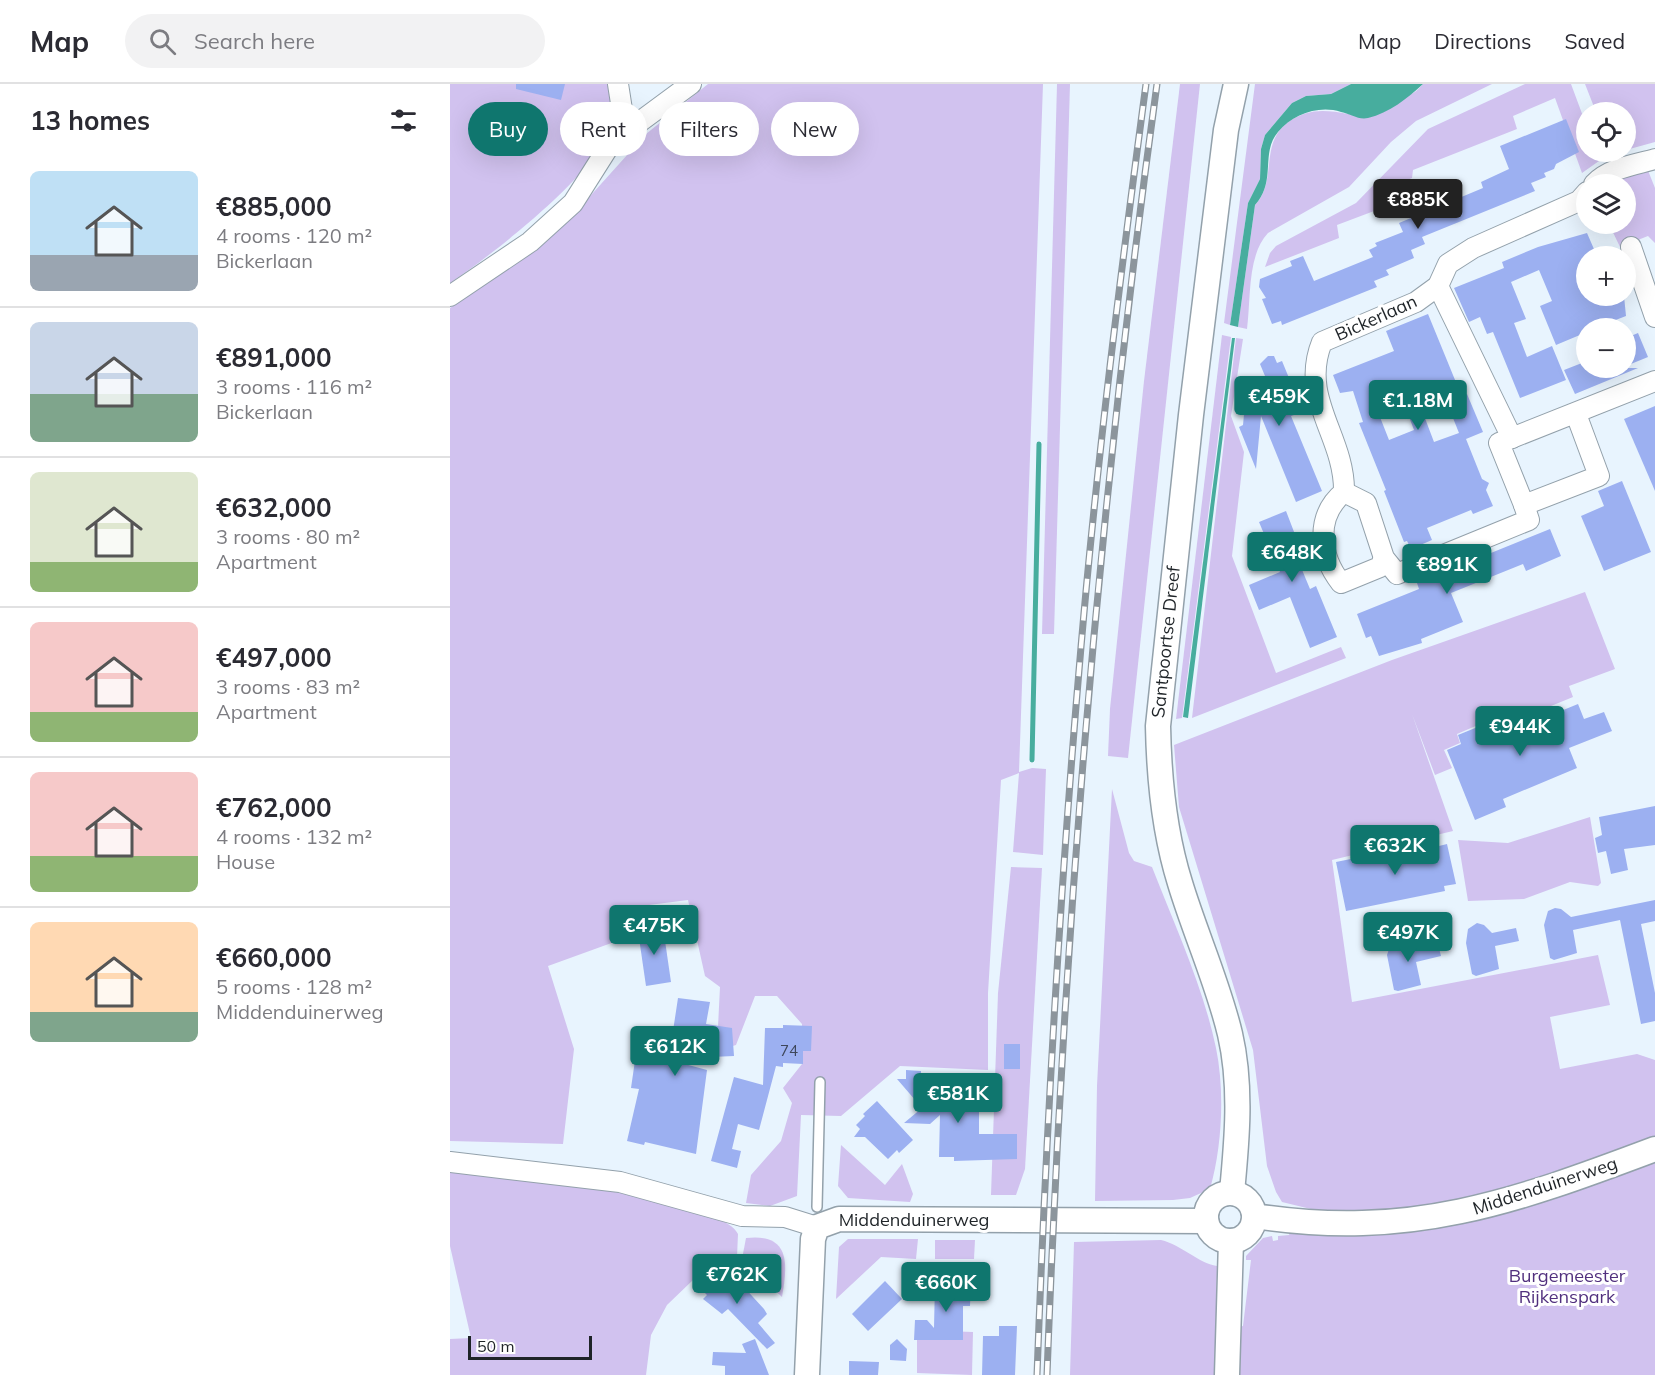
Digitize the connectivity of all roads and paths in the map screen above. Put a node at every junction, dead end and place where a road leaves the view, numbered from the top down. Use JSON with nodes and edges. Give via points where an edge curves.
{"nodes":[{"id":1,"x":618,"y":84,"type":"edge"},
{"id":2,"x":691,"y":84,"type":"edge"},
{"id":3,"x":1236,"y":84,"type":"edge"},
{"id":4,"x":621,"y":102,"type":"edge"},
{"id":5,"x":647,"y":116,"type":"edge"},
{"id":6,"x":603,"y":156,"type":"edge"},
{"id":7,"x":1655,"y":159,"type":"edge"},
{"id":8,"x":1608,"y":174,"type":"edge"},
{"id":9,"x":1576,"y":202,"type":"edge"},
{"id":10,"x":1636,"y":262,"type":"edge"},
{"id":11,"x":1438,"y":286,"type":"junction"},
{"id":12,"x":450,"y":296,"type":"edge"},
{"id":13,"x":1655,"y":317,"type":"edge"},
{"id":14,"x":1655,"y":381,"type":"edge"},
{"id":15,"x":1576,"y":414,"type":"junction"},
{"id":16,"x":1512,"y":438,"type":"junction"},
{"id":17,"x":1344,"y":492,"type":"junction"},
{"id":18,"x":1524,"y":505,"type":"junction"},
{"id":19,"x":1384,"y":558,"type":"junction"},
{"id":20,"x":820,"y":1082,"type":"dead end"},
{"id":21,"x":1655,"y":1149,"type":"edge"},
{"id":22,"x":450,"y":1162,"type":"edge"},
{"id":23,"x":1232,"y":1192,"type":"junction"},
{"id":24,"x":1255,"y":1216,"type":"junction"},
{"id":25,"x":817,"y":1217,"type":"junction"},
{"id":26,"x":1206,"y":1221,"type":"junction"},
{"id":27,"x":1231,"y":1241,"type":"junction"},
{"id":28,"x":807,"y":1375,"type":"edge"},
{"id":29,"x":1227,"y":1375,"type":"edge"}],
"edges":[{"from":1,"to":4,"type":"street"},
{"from":2,"to":5,"type":"street"},
{"from":3,"to":23,"type":"street","name":"Santpoortse Dreef","via":[[1191,415],[1158,726],[1159,771],[1170,846],[1230,1033],[1235,1061],[1237,1120]]},
{"from":6,"to":12,"type":"street","via":[[573,203],[530,242]]},
{"from":7,"to":8,"type":"street"},
{"from":9,"to":11,"type":"street","name":"Bickerlaan","via":[[1473,248],[1448,264]]},
{"from":10,"to":13,"type":"street"},
{"from":11,"to":16,"type":"street"},
{"from":11,"to":17,"type":"street","name":"Bickerlaan","via":[[1416,302],[1322,342],[1314,372],[1315,389],[1345,472]]},
{"from":14,"to":15,"type":"street"},
{"from":15,"to":16,"type":"street"},
{"from":15,"to":18,"type":"street","via":[[1599,476]]},
{"from":16,"to":18,"type":"street","via":[[1499,443]]},
{"from":17,"to":19,"type":"street","via":[[1366,503]]},
{"from":17,"to":19,"type":"street","via":[[1334,500],[1321,537],[1332,572],[1341,583],[1380,567]]},
{"from":18,"to":19,"type":"street","via":[[1529,520],[1397,574]]},
{"from":20,"to":25,"type":"lane"},
{"from":21,"to":24,"type":"street","name":"Middenduinerweg","via":[[1521,1197],[1432,1218],[1335,1224]]},
{"from":22,"to":25,"type":"street","name":"Middenduinerweg","via":[[611,1181],[742,1216]]},
{"from":23,"to":24,"type":"street","via":[[1246,1198]]},
{"from":23,"to":26,"type":"street","via":[[1213,1199]]},
{"from":24,"to":27,"type":"street","via":[[1248,1234]]},
{"from":25,"to":26,"type":"street","name":"Middenduinerweg"},
{"from":25,"to":28,"type":"street"},
{"from":26,"to":27,"type":"street","via":[[1215,1236]]},
{"from":27,"to":29,"type":"street"}]}
